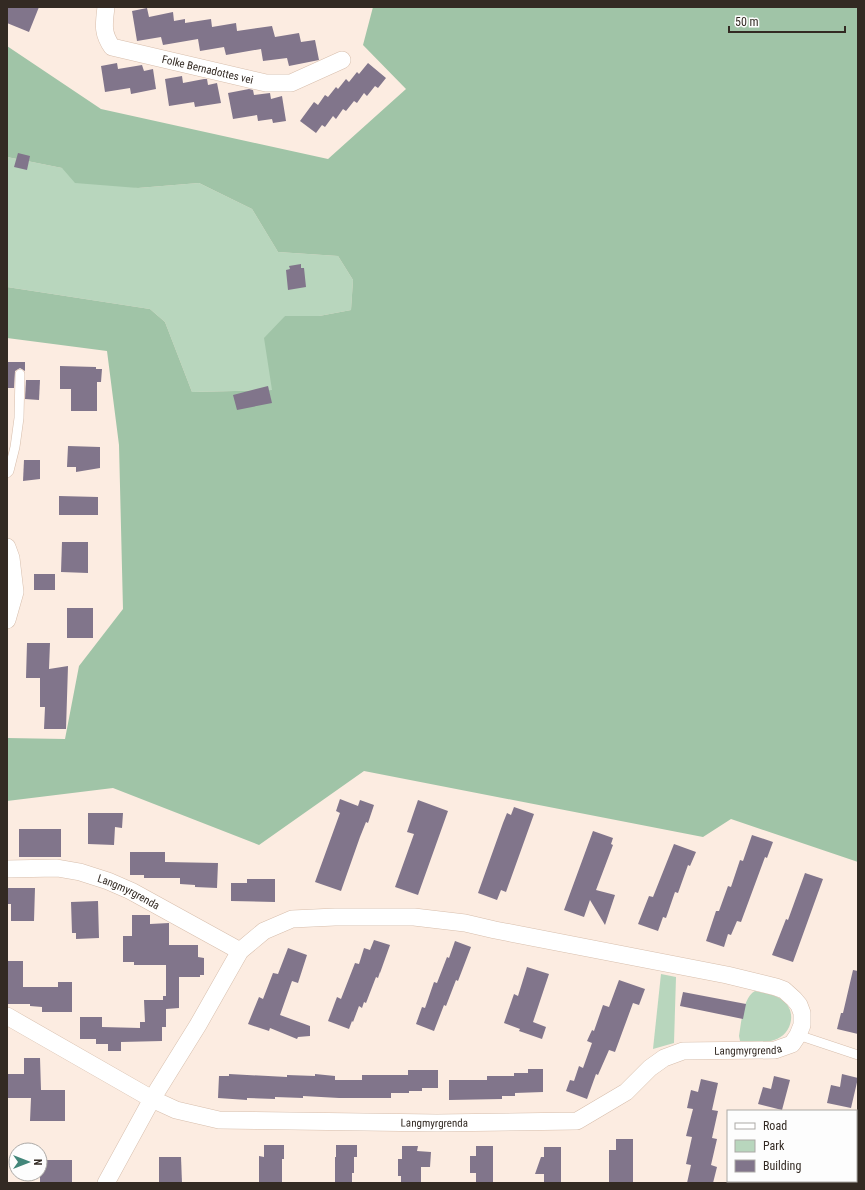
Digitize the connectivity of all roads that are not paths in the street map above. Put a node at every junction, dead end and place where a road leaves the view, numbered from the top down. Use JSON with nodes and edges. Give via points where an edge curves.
{"nodes":[{"id":1,"x":106,"y":7,"type":"edge"},
{"id":2,"x":342,"y":60,"type":"dead end"},
{"id":3,"x":20,"y":374,"type":"dead end"},
{"id":4,"x":7,"y":473,"type":"edge"},
{"id":5,"x":7,"y":546,"type":"edge"},
{"id":6,"x":7,"y":620,"type":"edge"},
{"id":7,"x":7,"y":869,"type":"edge"},
{"id":8,"x":240,"y":951,"type":"junction"},
{"id":9,"x":7,"y":1016,"type":"edge"},
{"id":10,"x":798,"y":1035,"type":"junction"},
{"id":11,"x":858,"y":1055,"type":"edge"},
{"id":12,"x":152,"y":1099,"type":"junction"},
{"id":13,"x":106,"y":1183,"type":"edge"}],
"edges":[{"from":1,"to":2,"type":"street","name":"Folke Bernadottes vei","via":[[106,39],[112,47],[266,83],[291,83]]},
{"from":3,"to":4,"type":"lane","via":[[19,418],[15,447]]},
{"from":5,"to":6,"type":"street","via":[[15,592]]},
{"from":7,"to":8,"type":"street","name":"Langmyrgrenda","via":[[57,868],[108,881]]},
{"from":8,"to":10,"type":"street","via":[[264,931],[292,919],[414,917],[465,923],[776,987],[784,990],[799,1005],[802,1025]]},
{"from":8,"to":12,"type":"street"},
{"from":9,"to":12,"type":"street","name":"Langmyrgrenda"},
{"from":10,"to":11,"type":"lane"},
{"from":10,"to":12,"type":"street","name":"Langmyrgrenda","via":[[792,1044],[775,1050],[682,1051],[664,1058],[626,1092],[577,1120],[429,1123],[219,1120],[176,1110]]},
{"from":12,"to":13,"type":"street"}]}
